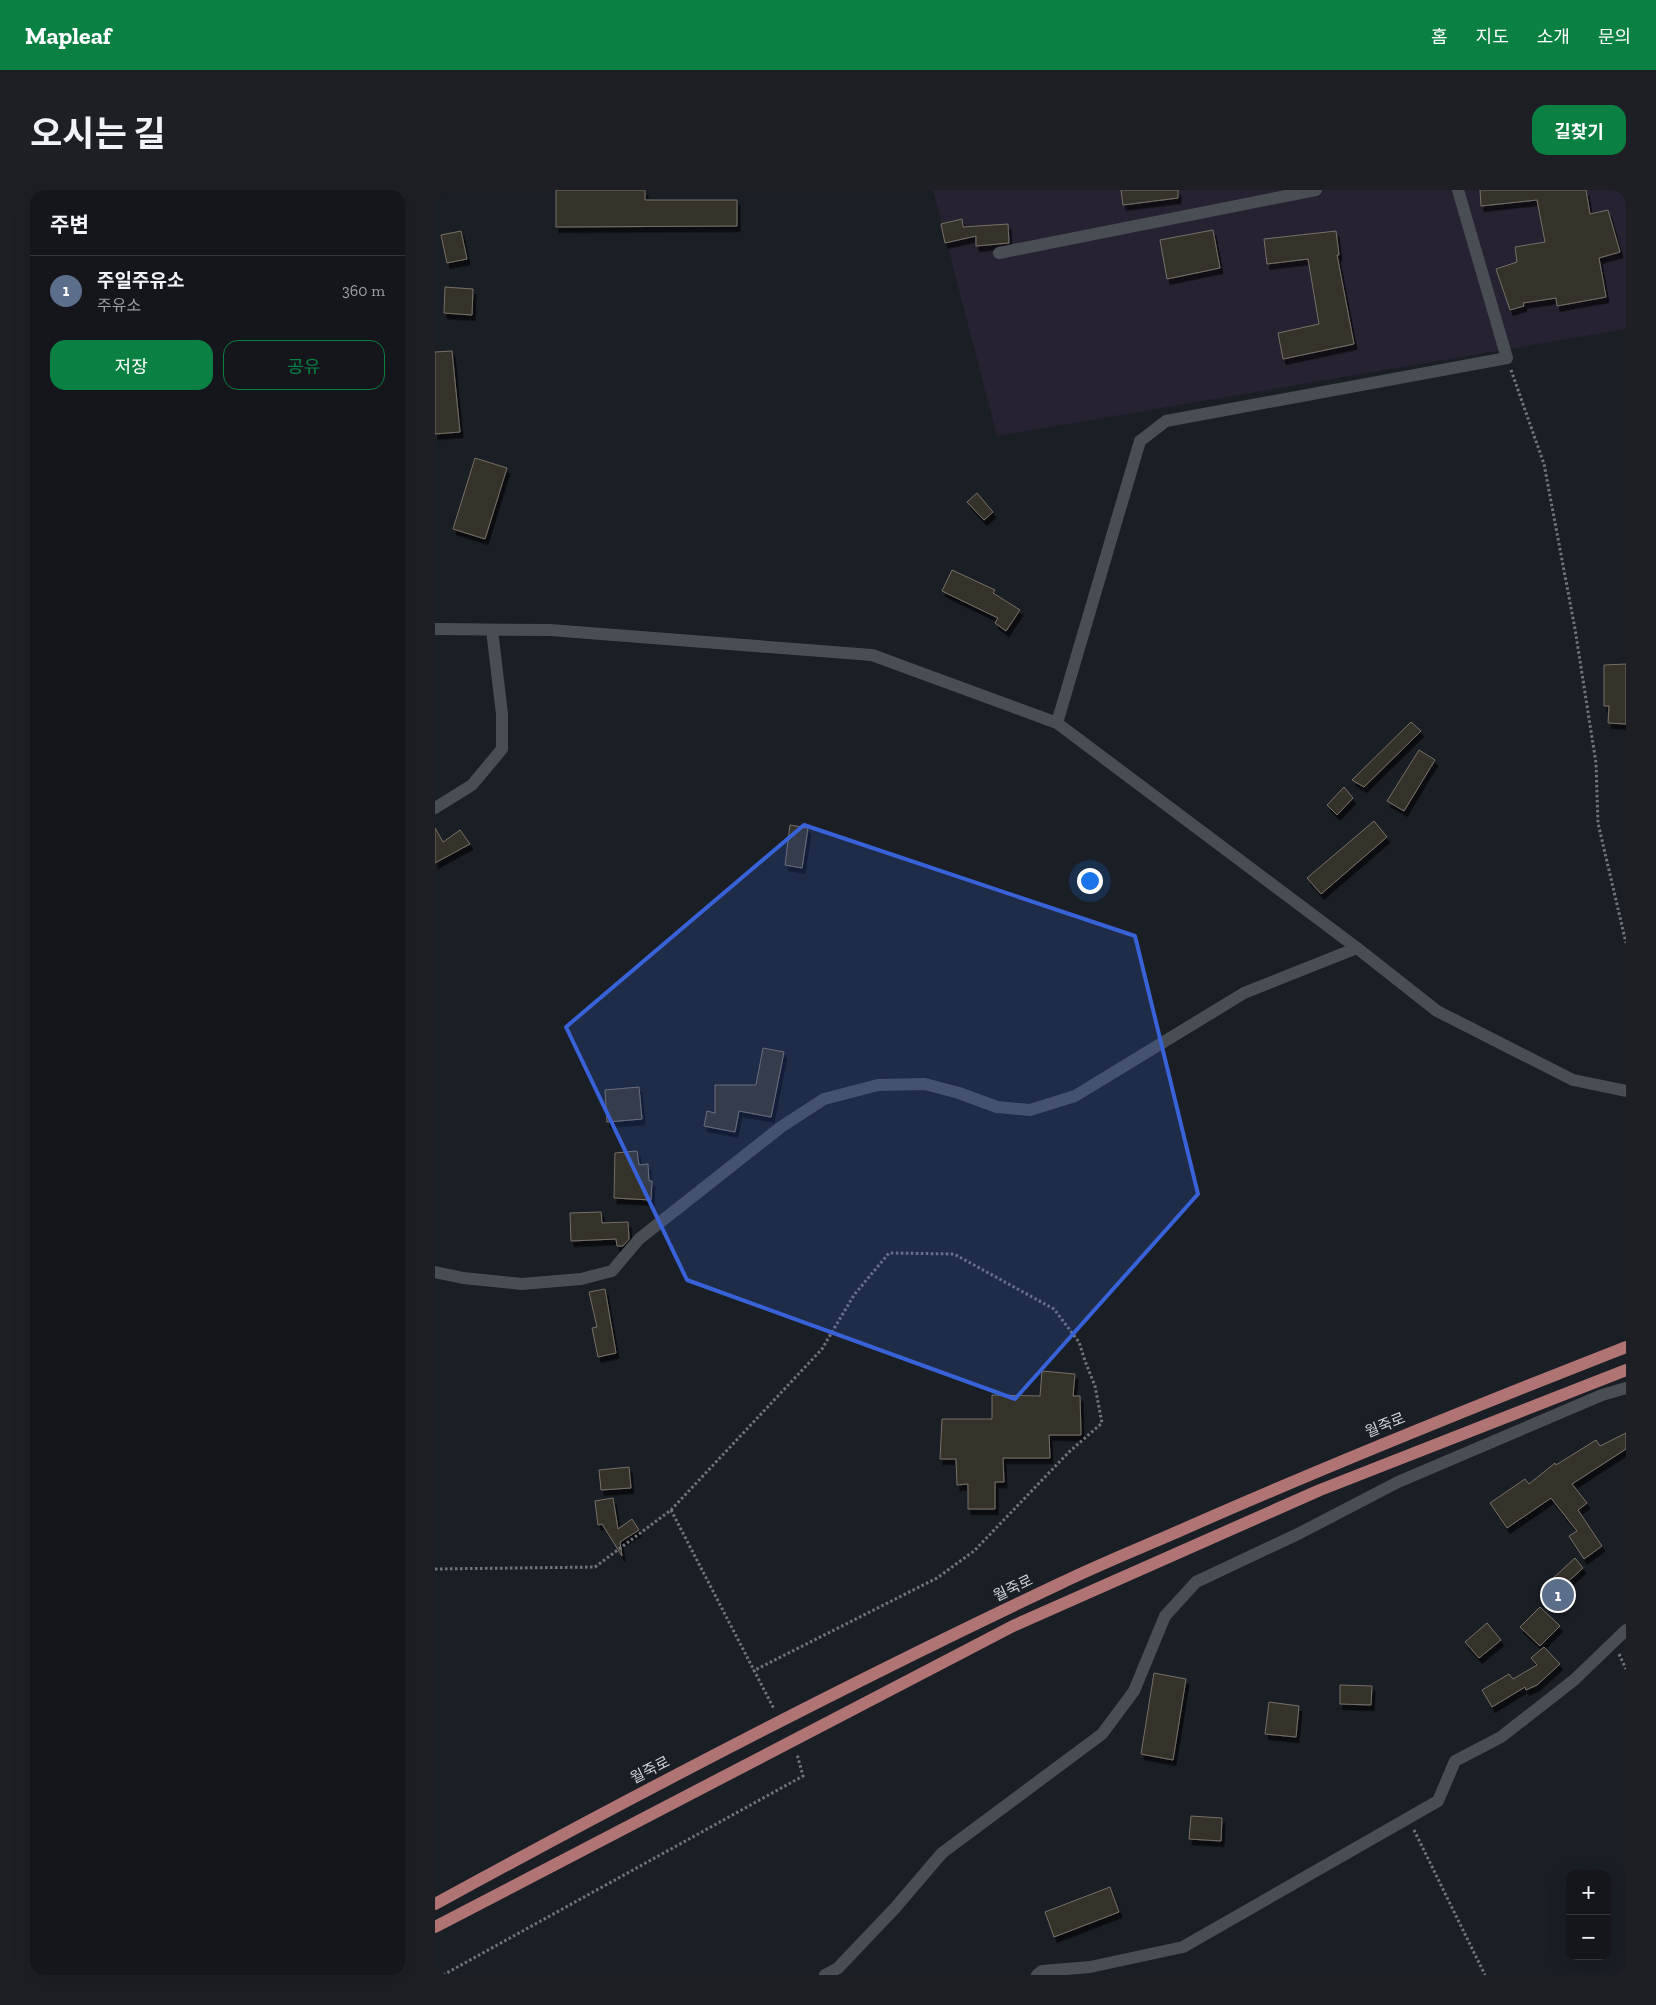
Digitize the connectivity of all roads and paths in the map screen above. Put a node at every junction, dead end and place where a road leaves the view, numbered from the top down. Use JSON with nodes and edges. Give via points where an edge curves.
{"nodes":[{"id":1,"x":1316,"y":190,"type":"edge"},
{"id":2,"x":1458,"y":190,"type":"edge"},
{"id":3,"x":999,"y":253,"type":"dead end"},
{"id":4,"x":1507,"y":358,"type":"junction"},
{"id":5,"x":435,"y":629,"type":"edge"},
{"id":6,"x":492,"y":630,"type":"junction"},
{"id":7,"x":1057,"y":723,"type":"junction"},
{"id":8,"x":435,"y":808,"type":"edge"},
{"id":9,"x":1626,"y":944,"type":"edge"},
{"id":10,"x":1357,"y":948,"type":"junction"},
{"id":11,"x":1626,"y":1091,"type":"edge"},
{"id":12,"x":435,"y":1272,"type":"edge"},
{"id":13,"x":1626,"y":1347,"type":"edge"},
{"id":14,"x":1626,"y":1370,"type":"edge"},
{"id":15,"x":1626,"y":1388,"type":"edge"},
{"id":16,"x":671,"y":1510,"type":"junction"},
{"id":17,"x":435,"y":1569,"type":"edge"},
{"id":18,"x":1626,"y":1630,"type":"edge"},
{"id":19,"x":753,"y":1671,"type":"junction"},
{"id":20,"x":774,"y":1710,"type":"dead end"},
{"id":21,"x":796,"y":1751,"type":"dead end"},
{"id":22,"x":1408,"y":1818,"type":"junction"},
{"id":23,"x":435,"y":1904,"type":"edge"},
{"id":24,"x":435,"y":1927,"type":"edge"},
{"id":25,"x":443,"y":1975,"type":"edge"},
{"id":26,"x":825,"y":1975,"type":"edge"},
{"id":27,"x":1037,"y":1975,"type":"edge"},
{"id":28,"x":1485,"y":1975,"type":"edge"}],
"edges":[{"from":1,"to":3,"type":"street"},
{"from":2,"to":4,"type":"street"},
{"from":4,"to":7,"type":"street","via":[[1166,421],[1140,440]]},
{"from":4,"to":9,"type":"path","via":[[1543,464],[1575,629],[1596,763],[1598,823]]},
{"from":5,"to":6,"type":"street"},
{"from":6,"to":7,"type":"street","via":[[549,630],[871,655]]},
{"from":6,"to":8,"type":"street","via":[[502,714],[502,749],[472,784]]},
{"from":7,"to":10,"type":"street"},
{"from":10,"to":11,"type":"street","via":[[1437,1011],[1573,1080]]},
{"from":10,"to":12,"type":"street","via":[[1244,993],[1075,1096],[1030,1110],[997,1107],[925,1084],[878,1085],[824,1099],[781,1127],[639,1238],[612,1271],[581,1279],[522,1284]]},
{"from":13,"to":23,"type":"main road","name":"월죽로","via":[[1304,1476],[1061,1583],[828,1696]]},
{"from":14,"to":24,"type":"main road","via":[[1320,1490],[1013,1626]]},
{"from":15,"to":26,"type":"street","via":[[1602,1395],[1398,1482],[1196,1582],[1165,1616],[1134,1691],[1102,1734],[942,1852],[838,1968]]},
{"from":16,"to":17,"type":"path","via":[[595,1567]]},
{"from":16,"to":19,"type":"path"},
{"from":16,"to":19,"type":"path","via":[[821,1349],[855,1295],[889,1253],[954,1254],[1054,1309],[1079,1342],[1095,1386],[1102,1423],[1069,1452],[973,1551],[937,1578]]},
{"from":18,"to":22,"type":"street","via":[[1574,1680],[1501,1737],[1455,1761],[1438,1802]]},
{"from":19,"to":20,"type":"path"},
{"from":21,"to":25,"type":"path","via":[[803,1776]]},
{"from":22,"to":27,"type":"street","via":[[1183,1947],[1090,1967],[1041,1970]]},
{"from":22,"to":28,"type":"path"}]}
